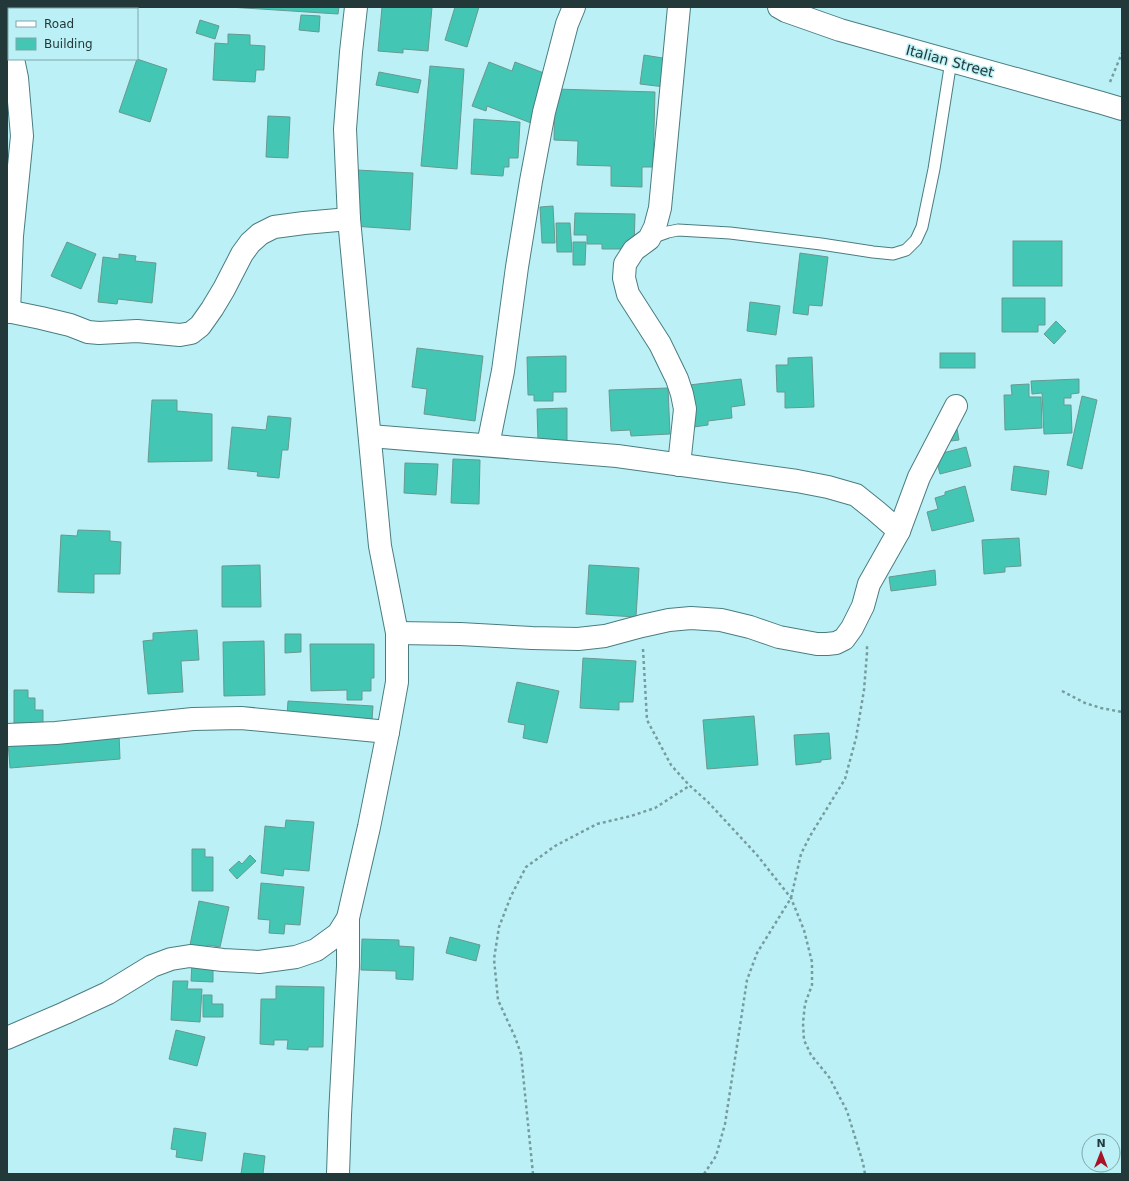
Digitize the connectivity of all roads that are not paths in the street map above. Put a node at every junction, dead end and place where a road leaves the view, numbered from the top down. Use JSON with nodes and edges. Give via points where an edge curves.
{"nodes":[{"id":1,"x":356,"y":7,"type":"edge"},
{"id":2,"x":574,"y":7,"type":"edge"},
{"id":3,"x":680,"y":7,"type":"edge"},
{"id":4,"x":779,"y":7,"type":"edge"},
{"id":5,"x":13,"y":60,"type":"edge"},
{"id":6,"x":951,"y":61,"type":"junction"},
{"id":7,"x":1112,"y":106,"type":"edge"},
{"id":8,"x":349,"y":219,"type":"junction"},
{"id":9,"x":649,"y":238,"type":"junction"},
{"id":10,"x":8,"y":312,"type":"edge"},
{"id":11,"x":956,"y":406,"type":"dead end"},
{"id":12,"x":370,"y":436,"type":"junction"},
{"id":13,"x":488,"y":445,"type":"junction"},
{"id":14,"x":679,"y":465,"type":"junction"},
{"id":15,"x":898,"y":531,"type":"junction"},
{"id":16,"x":397,"y":633,"type":"junction"},
{"id":17,"x":388,"y":732,"type":"junction"},
{"id":18,"x":7,"y":735,"type":"edge"},
{"id":19,"x":348,"y":918,"type":"junction"},
{"id":20,"x":7,"y":1038,"type":"edge"},
{"id":21,"x":338,"y":1174,"type":"edge"}],
"edges":[{"from":1,"to":8,"type":"street","via":[[345,129]]},
{"from":2,"to":13,"type":"street","via":[[567,24],[544,112],[518,259],[503,371]]},
{"from":3,"to":9,"type":"street","via":[[660,208]]},
{"from":4,"to":6,"type":"street","name":"Italian Street","via":[[840,30]]},
{"from":5,"to":10,"type":"street","via":[[22,136],[12,236]]},
{"from":6,"to":7,"type":"street","name":"Italian Street"},
{"from":6,"to":9,"type":"lane","via":[[922,227],[916,240],[906,250],[893,254],[730,233],[678,230]]},
{"from":8,"to":10,"type":"street","via":[[274,227],[260,234],[242,254],[212,309],[200,326],[191,333],[180,335],[137,331],[88,332],[70,325]]},
{"from":8,"to":12,"type":"street"},
{"from":9,"to":14,"type":"street","via":[[634,250],[625,264],[624,278],[628,294],[660,344],[682,394],[685,409]]},
{"from":11,"to":15,"type":"street","via":[[919,478]]},
{"from":12,"to":13,"type":"street"},
{"from":12,"to":16,"type":"street","via":[[380,546]]},
{"from":13,"to":14,"type":"street","via":[[617,456]]},
{"from":14,"to":15,"type":"street","via":[[797,481],[856,495]]},
{"from":15,"to":16,"type":"street","via":[[869,584],[863,606],[852,628],[844,639],[836,643],[817,644],[721,620],[691,618],[669,620],[605,636],[578,639]]},
{"from":16,"to":17,"type":"street","via":[[397,682]]},
{"from":17,"to":18,"type":"street","via":[[241,718]]},
{"from":17,"to":19,"type":"street"},
{"from":19,"to":20,"type":"street","via":[[338,934],[316,950],[296,957],[259,962],[190,956],[171,959],[152,966],[108,993]]},
{"from":19,"to":21,"type":"street"}]}
